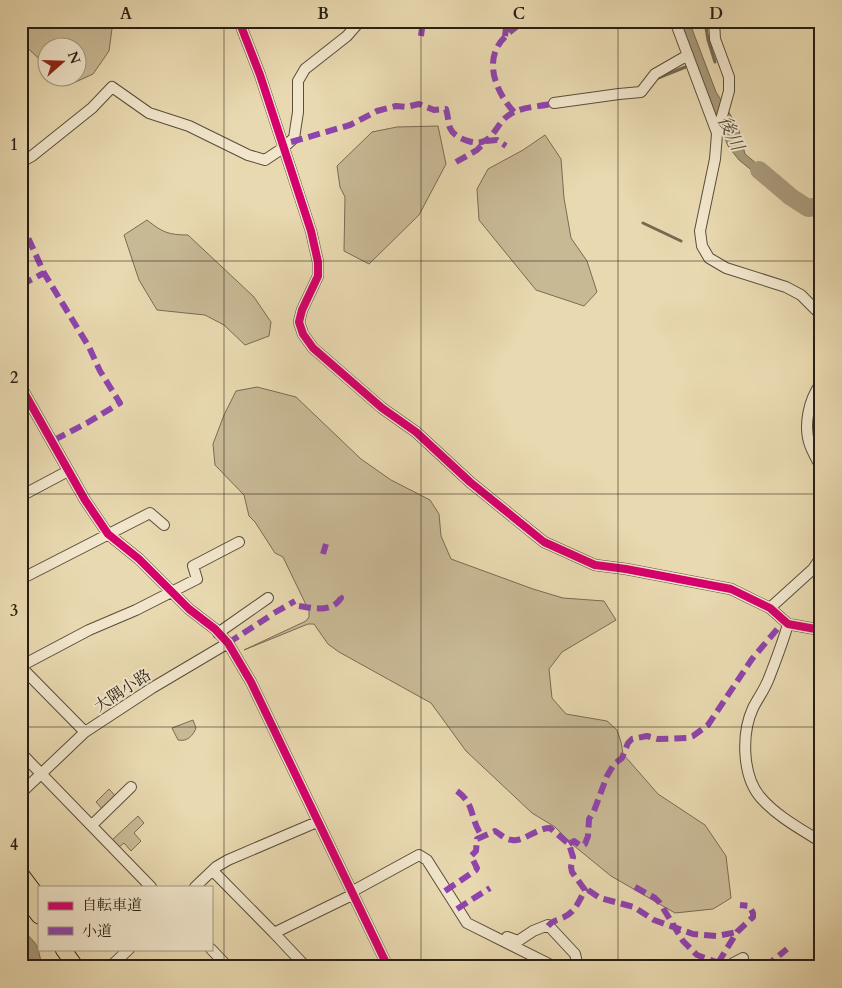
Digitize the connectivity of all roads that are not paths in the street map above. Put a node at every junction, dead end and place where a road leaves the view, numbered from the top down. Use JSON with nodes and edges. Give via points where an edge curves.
{"nodes":[{"id":1,"x":239,"y":21,"type":"edge"},
{"id":2,"x":360,"y":21,"type":"edge"},
{"id":3,"x":675,"y":21,"type":"edge"},
{"id":4,"x":714,"y":21,"type":"edge"},
{"id":5,"x":688,"y":55,"type":"junction"},
{"id":6,"x":554,"y":103,"type":"dead end"},
{"id":7,"x":717,"y":134,"type":"junction"},
{"id":8,"x":283,"y":148,"type":"junction"},
{"id":9,"x":21,"y":162,"type":"edge"},
{"id":10,"x":821,"y":315,"type":"edge"},
{"id":11,"x":821,"y":383,"type":"edge"},
{"id":12,"x":21,"y":387,"type":"edge"},
{"id":13,"x":32,"y":406,"type":"junction"},
{"id":14,"x":21,"y":411,"type":"edge"},
{"id":15,"x":821,"y":467,"type":"edge"},
{"id":16,"x":68,"y":471,"type":"junction"},
{"id":17,"x":21,"y":496,"type":"edge"},
{"id":18,"x":164,"y":525,"type":"dead end"},
{"id":19,"x":108,"y":534,"type":"junction"},
{"id":20,"x":239,"y":542,"type":"dead end"},
{"id":21,"x":821,"y":557,"type":"edge"},
{"id":22,"x":21,"y":579,"type":"edge"},
{"id":23,"x":171,"y":591,"type":"junction"},
{"id":24,"x":268,"y":598,"type":"dead end"},
{"id":25,"x":770,"y":608,"type":"junction"},
{"id":26,"x":788,"y":624,"type":"junction"},
{"id":27,"x":821,"y":630,"type":"edge"},
{"id":28,"x":218,"y":633,"type":"junction"},
{"id":29,"x":228,"y":643,"type":"junction"},
{"id":30,"x":21,"y":667,"type":"edge"},
{"id":31,"x":85,"y":732,"type":"junction"},
{"id":32,"x":21,"y":753,"type":"edge"},
{"id":33,"x":41,"y":774,"type":"junction"},
{"id":34,"x":131,"y":787,"type":"dead end"},
{"id":35,"x":21,"y":793,"type":"edge"},
{"id":36,"x":317,"y":822,"type":"junction"},
{"id":37,"x":92,"y":825,"type":"junction"},
{"id":38,"x":821,"y":842,"type":"edge"},
{"id":39,"x":213,"y":871,"type":"junction"},
{"id":40,"x":21,"y":874,"type":"edge"},
{"id":41,"x":150,"y":886,"type":"edge"},
{"id":42,"x":196,"y":886,"type":"edge"},
{"id":43,"x":21,"y":892,"type":"edge"},
{"id":44,"x":353,"y":893,"type":"junction"},
{"id":45,"x":38,"y":897,"type":"edge"},
{"id":46,"x":38,"y":915,"type":"edge"},
{"id":47,"x":482,"y":931,"type":"junction"},
{"id":48,"x":274,"y":933,"type":"junction"},
{"id":49,"x":64,"y":950,"type":"edge"},
{"id":50,"x":76,"y":950,"type":"edge"},
{"id":51,"x":127,"y":950,"type":"edge"},
{"id":52,"x":212,"y":950,"type":"edge"},
{"id":53,"x":743,"y":958,"type":"dead end"},
{"id":54,"x":76,"y":967,"type":"edge"},
{"id":55,"x":88,"y":967,"type":"edge"},
{"id":56,"x":110,"y":967,"type":"edge"},
{"id":57,"x":228,"y":967,"type":"edge"},
{"id":58,"x":306,"y":967,"type":"edge"},
{"id":59,"x":388,"y":967,"type":"edge"},
{"id":60,"x":555,"y":967,"type":"edge"},
{"id":61,"x":578,"y":967,"type":"edge"},
{"id":62,"x":726,"y":967,"type":"edge"}],
"edges":[{"from":1,"to":8,"type":"street"},
{"from":2,"to":8,"type":"street","via":[[340,42],[305,69],[298,82],[296,132]]},
{"from":3,"to":5,"type":"street"},
{"from":4,"to":7,"type":"street","via":[[715,39],[729,77],[729,91]]},
{"from":5,"to":6,"type":"street","via":[[655,74],[641,92]]},
{"from":5,"to":7,"type":"street"},
{"from":7,"to":10,"type":"street","via":[[700,231],[702,246],[709,258],[726,268],[801,295]]},
{"from":8,"to":9,"type":"street","via":[[260,160],[204,132],[150,113],[112,87],[92,108]]},
{"from":8,"to":25,"type":"street","via":[[318,262],[318,276],[299,322],[313,348],[544,542],[595,566],[731,589]]},
{"from":11,"to":15,"type":"street","via":[[809,407],[807,435]]},
{"from":12,"to":13,"type":"street"},
{"from":13,"to":14,"type":"street"},
{"from":13,"to":16,"type":"street"},
{"from":16,"to":17,"type":"street"},
{"from":16,"to":19,"type":"street"},
{"from":18,"to":19,"type":"street","via":[[150,513]]},
{"from":19,"to":22,"type":"street"},
{"from":19,"to":23,"type":"street"},
{"from":20,"to":23,"type":"street","via":[[193,566],[198,579]]},
{"from":21,"to":25,"type":"street","via":[[813,569]]},
{"from":23,"to":28,"type":"street"},
{"from":23,"to":30,"type":"street"},
{"from":24,"to":28,"type":"street"},
{"from":25,"to":26,"type":"street"},
{"from":26,"to":27,"type":"street"},
{"from":26,"to":38,"type":"street","via":[[769,680],[752,710],[745,752],[752,784],[762,799]]},
{"from":28,"to":29,"type":"street"},
{"from":29,"to":31,"type":"street","name":"大隅小路"},
{"from":29,"to":36,"type":"street","via":[[251,682]]},
{"from":30,"to":31,"type":"street"},
{"from":31,"to":33,"type":"street","name":"大隅小路"},
{"from":32,"to":33,"type":"street"},
{"from":33,"to":35,"type":"street","name":"大隅小路"},
{"from":33,"to":37,"type":"street"},
{"from":34,"to":37,"type":"street"},
{"from":36,"to":39,"type":"street","via":[[228,860]]},
{"from":36,"to":44,"type":"street"},
{"from":37,"to":41,"type":"street"},
{"from":39,"to":42,"type":"street"},
{"from":39,"to":48,"type":"street"},
{"from":40,"to":45,"type":"highway"},
{"from":43,"to":46,"type":"highway"},
{"from":44,"to":47,"type":"street","via":[[419,855],[427,860],[467,924]]},
{"from":44,"to":48,"type":"street"},
{"from":44,"to":59,"type":"street"},
{"from":47,"to":60,"type":"street"},
{"from":47,"to":61,"type":"street","via":[[489,928],[518,941],[548,925],[575,954]]},
{"from":48,"to":58,"type":"street"},
{"from":49,"to":54,"type":"highway"},
{"from":50,"to":55,"type":"highway"},
{"from":51,"to":56,"type":"street"},
{"from":52,"to":57,"type":"street"},
{"from":53,"to":62,"type":"street"}]}
